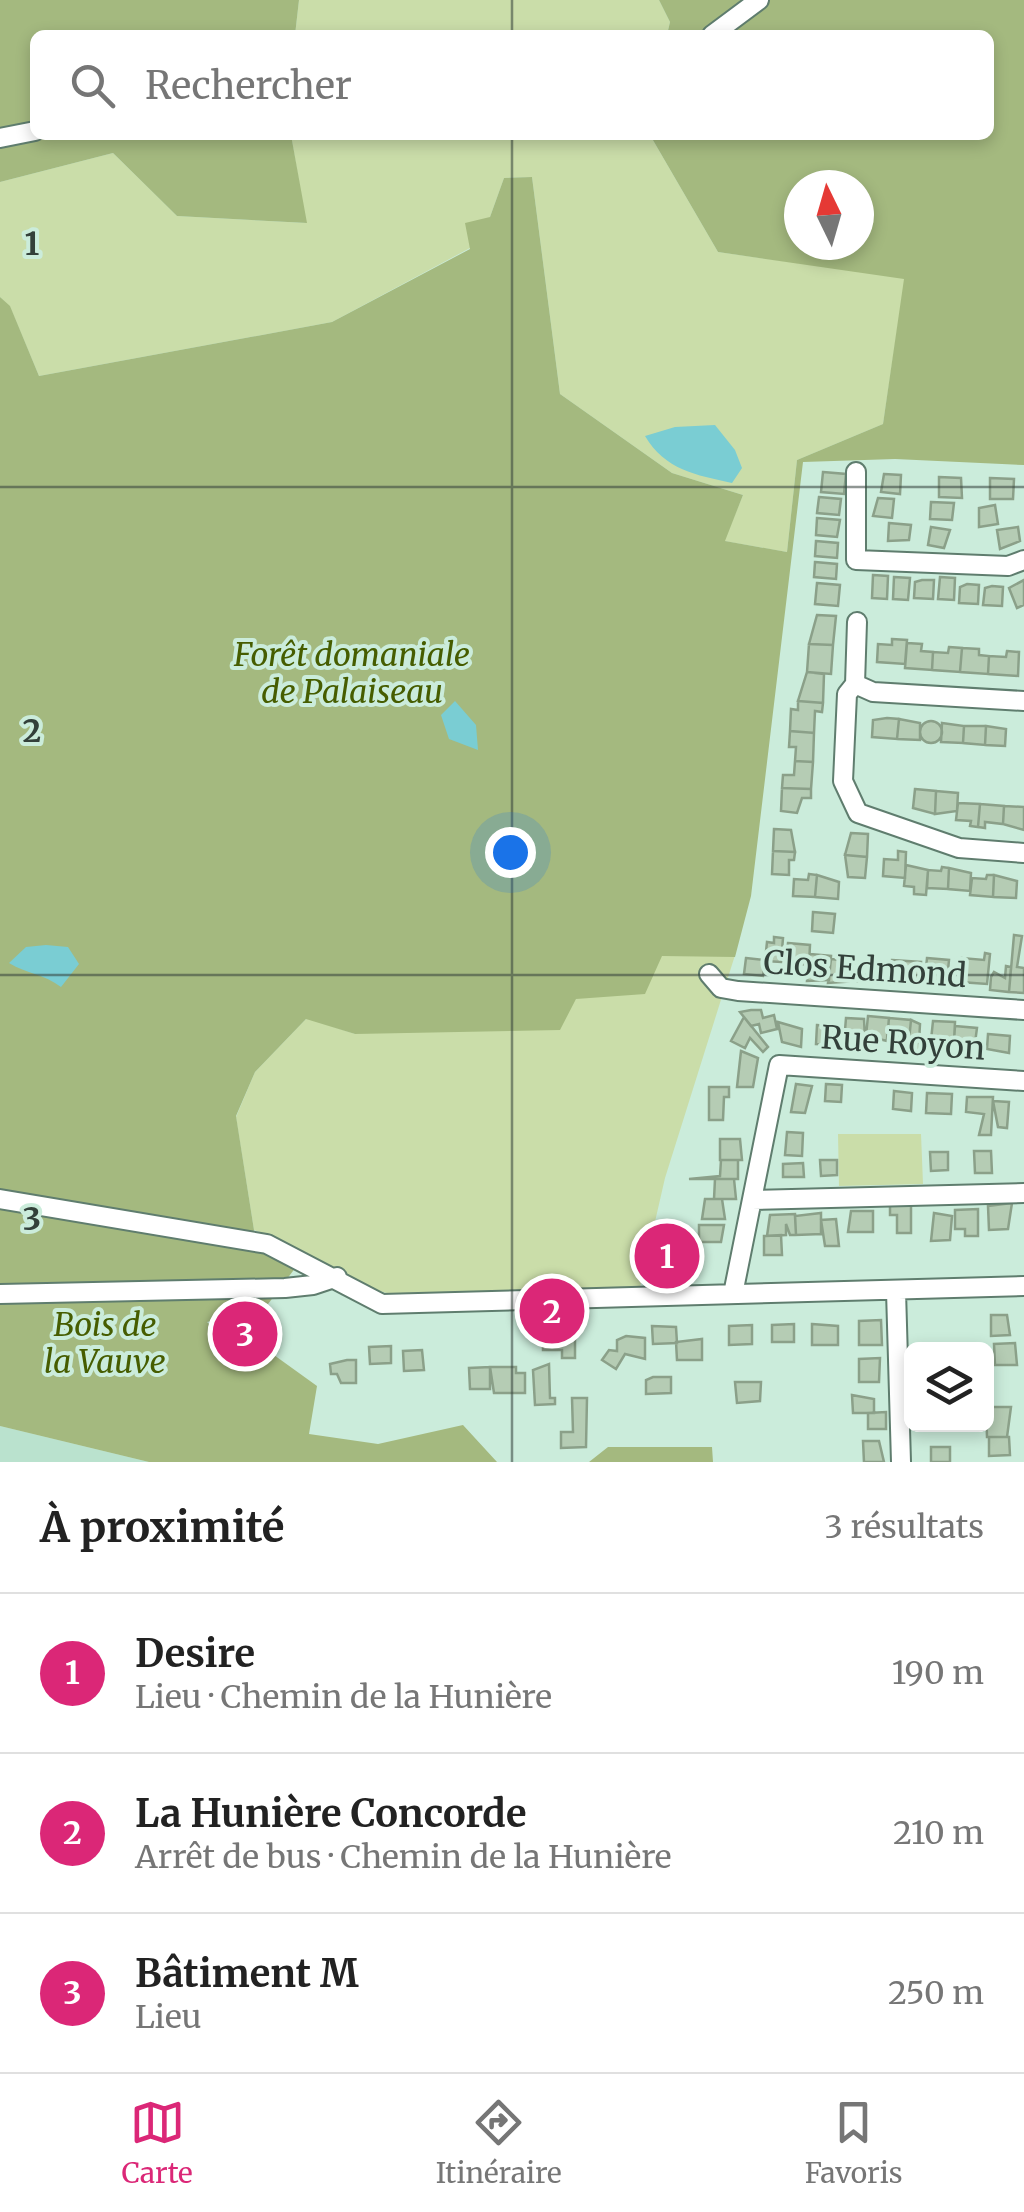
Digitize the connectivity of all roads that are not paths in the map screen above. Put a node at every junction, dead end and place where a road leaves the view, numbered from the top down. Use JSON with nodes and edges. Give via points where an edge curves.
{"nodes":[{"id":1,"x":758,"y":0,"type":"edge"},
{"id":2,"x":719,"y":30,"type":"edge"},
{"id":3,"x":30,"y":132,"type":"edge"},
{"id":4,"x":0,"y":138,"type":"edge"},
{"id":5,"x":856,"y":472,"type":"dead end"},
{"id":6,"x":1024,"y":560,"type":"edge"},
{"id":7,"x":857,"y":622,"type":"dead end"},
{"id":8,"x":854,"y":684,"type":"junction"},
{"id":9,"x":1024,"y":701,"type":"edge"},
{"id":10,"x":1024,"y":853,"type":"edge"},
{"id":11,"x":709,"y":974,"type":"dead end"},
{"id":12,"x":1024,"y":1010,"type":"edge"},
{"id":13,"x":1024,"y":1081,"type":"edge"},
{"id":14,"x":1024,"y":1193,"type":"edge"},
{"id":15,"x":0,"y":1199,"type":"edge"},
{"id":16,"x":752,"y":1200,"type":"junction"},
{"id":17,"x":336,"y":1277,"type":"junction"},
{"id":18,"x":1024,"y":1286,"type":"edge"},
{"id":19,"x":896,"y":1291,"type":"junction"},
{"id":20,"x":0,"y":1294,"type":"edge"},
{"id":21,"x":733,"y":1294,"type":"junction"},
{"id":22,"x":900,"y":1462,"type":"edge"}],
"edges":[{"from":1,"to":2,"type":"street"},
{"from":3,"to":4,"type":"street"},
{"from":5,"to":6,"type":"street","via":[[856,560],[1008,566]]},
{"from":7,"to":8,"type":"street"},
{"from":8,"to":9,"type":"street","via":[[873,692]]},
{"from":8,"to":10,"type":"street","via":[[842,762],[848,799],[858,812],[959,848]]},
{"from":11,"to":12,"type":"street","name":"Clos Edmond","via":[[720,988],[738,991]]},
{"from":13,"to":16,"type":"street","name":"Rue Royon","via":[[779,1064]]},
{"from":14,"to":16,"type":"street"},
{"from":15,"to":17,"type":"street","via":[[232,1235]]},
{"from":16,"to":21,"type":"street"},
{"from":17,"to":20,"type":"street","via":[[285,1288]]},
{"from":17,"to":21,"type":"street","via":[[370,1299],[395,1304]]},
{"from":18,"to":19,"type":"street"},
{"from":19,"to":21,"type":"street"},
{"from":19,"to":22,"type":"street"}]}
